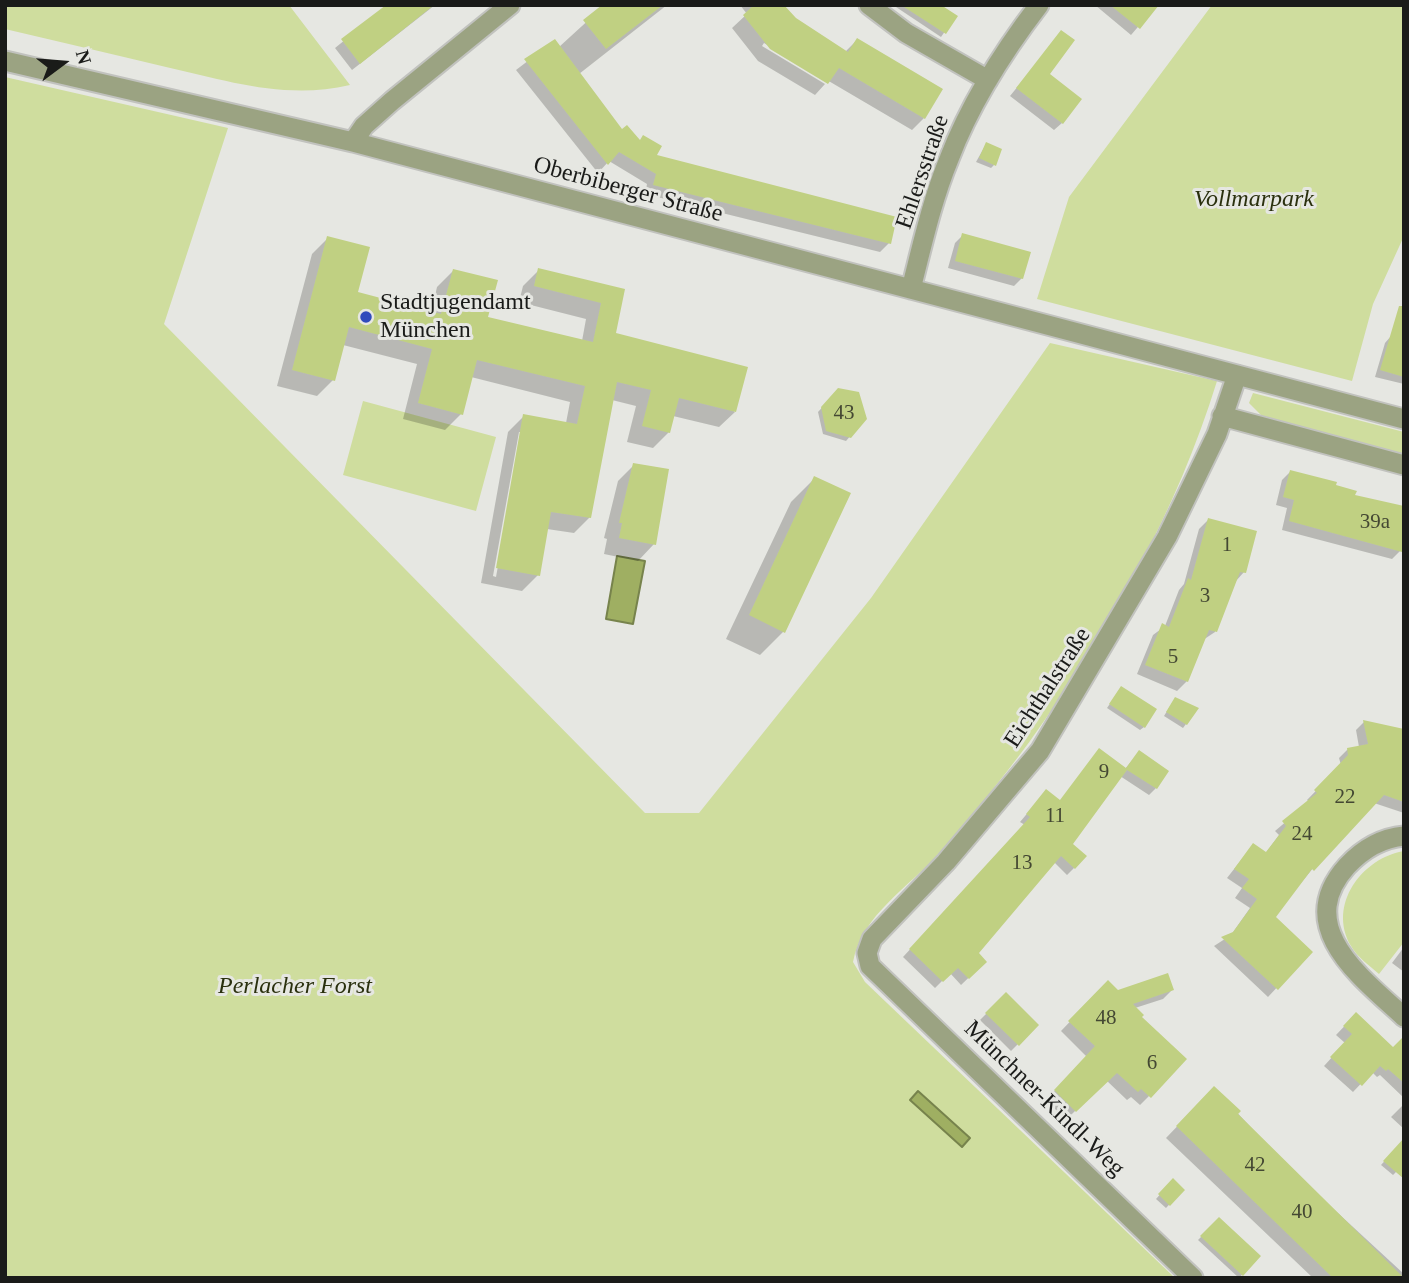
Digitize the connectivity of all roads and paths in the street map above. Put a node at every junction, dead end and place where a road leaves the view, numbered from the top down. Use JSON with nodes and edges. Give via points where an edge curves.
{"nodes":[{"id":1,"x":510,"y":5,"type":"edge"},
{"id":2,"x":869,"y":5,"type":"edge"},
{"id":3,"x":1039,"y":5,"type":"edge"},
{"id":4,"x":5,"y":61,"type":"edge"},
{"id":5,"x":988,"y":80,"type":"junction"},
{"id":6,"x":353,"y":142,"type":"junction"},
{"id":7,"x":911,"y":289,"type":"junction"},
{"id":8,"x":1237,"y":375,"type":"junction"},
{"id":9,"x":1222,"y":416,"type":"junction"},
{"id":10,"x":1404,"y":419,"type":"edge"},
{"id":11,"x":1404,"y":465,"type":"edge"},
{"id":12,"x":1404,"y":836,"type":"edge"},
{"id":13,"x":867,"y":953,"type":"joint"},
{"id":14,"x":1404,"y":1017,"type":"edge"},
{"id":15,"x":1193,"y":1278,"type":"edge"}],
"edges":[{"from":1,"to":6,"type":"street","via":[[392,101]]},
{"from":2,"to":5,"type":"street","via":[[906,33]]},
{"from":3,"to":5,"type":"street","name":"Ehlersstraße"},
{"from":4,"to":6,"type":"street","name":"Oberbiberger Straße"},
{"from":5,"to":7,"type":"street","name":"Ehlersstraße","via":[[947,162]]},
{"from":6,"to":7,"type":"street","name":"Oberbiberger Straße"},
{"from":7,"to":8,"type":"street","name":"Oberbiberger Straße"},
{"from":8,"to":9,"type":"street"},
{"from":8,"to":10,"type":"street","name":"Oberbiberger Straße"},
{"from":9,"to":11,"type":"street"},
{"from":9,"to":13,"type":"street","name":"Eichthalstraße","via":[[1167,537],[1040,751],[946,862],[872,939]]},
{"from":12,"to":14,"type":"street","via":[[1371,846],[1343,871],[1329,903],[1333,942],[1345,961]]},
{"from":13,"to":15,"type":"street","name":"Münchner-Kindl-Weg","via":[[870,966]]}]}
